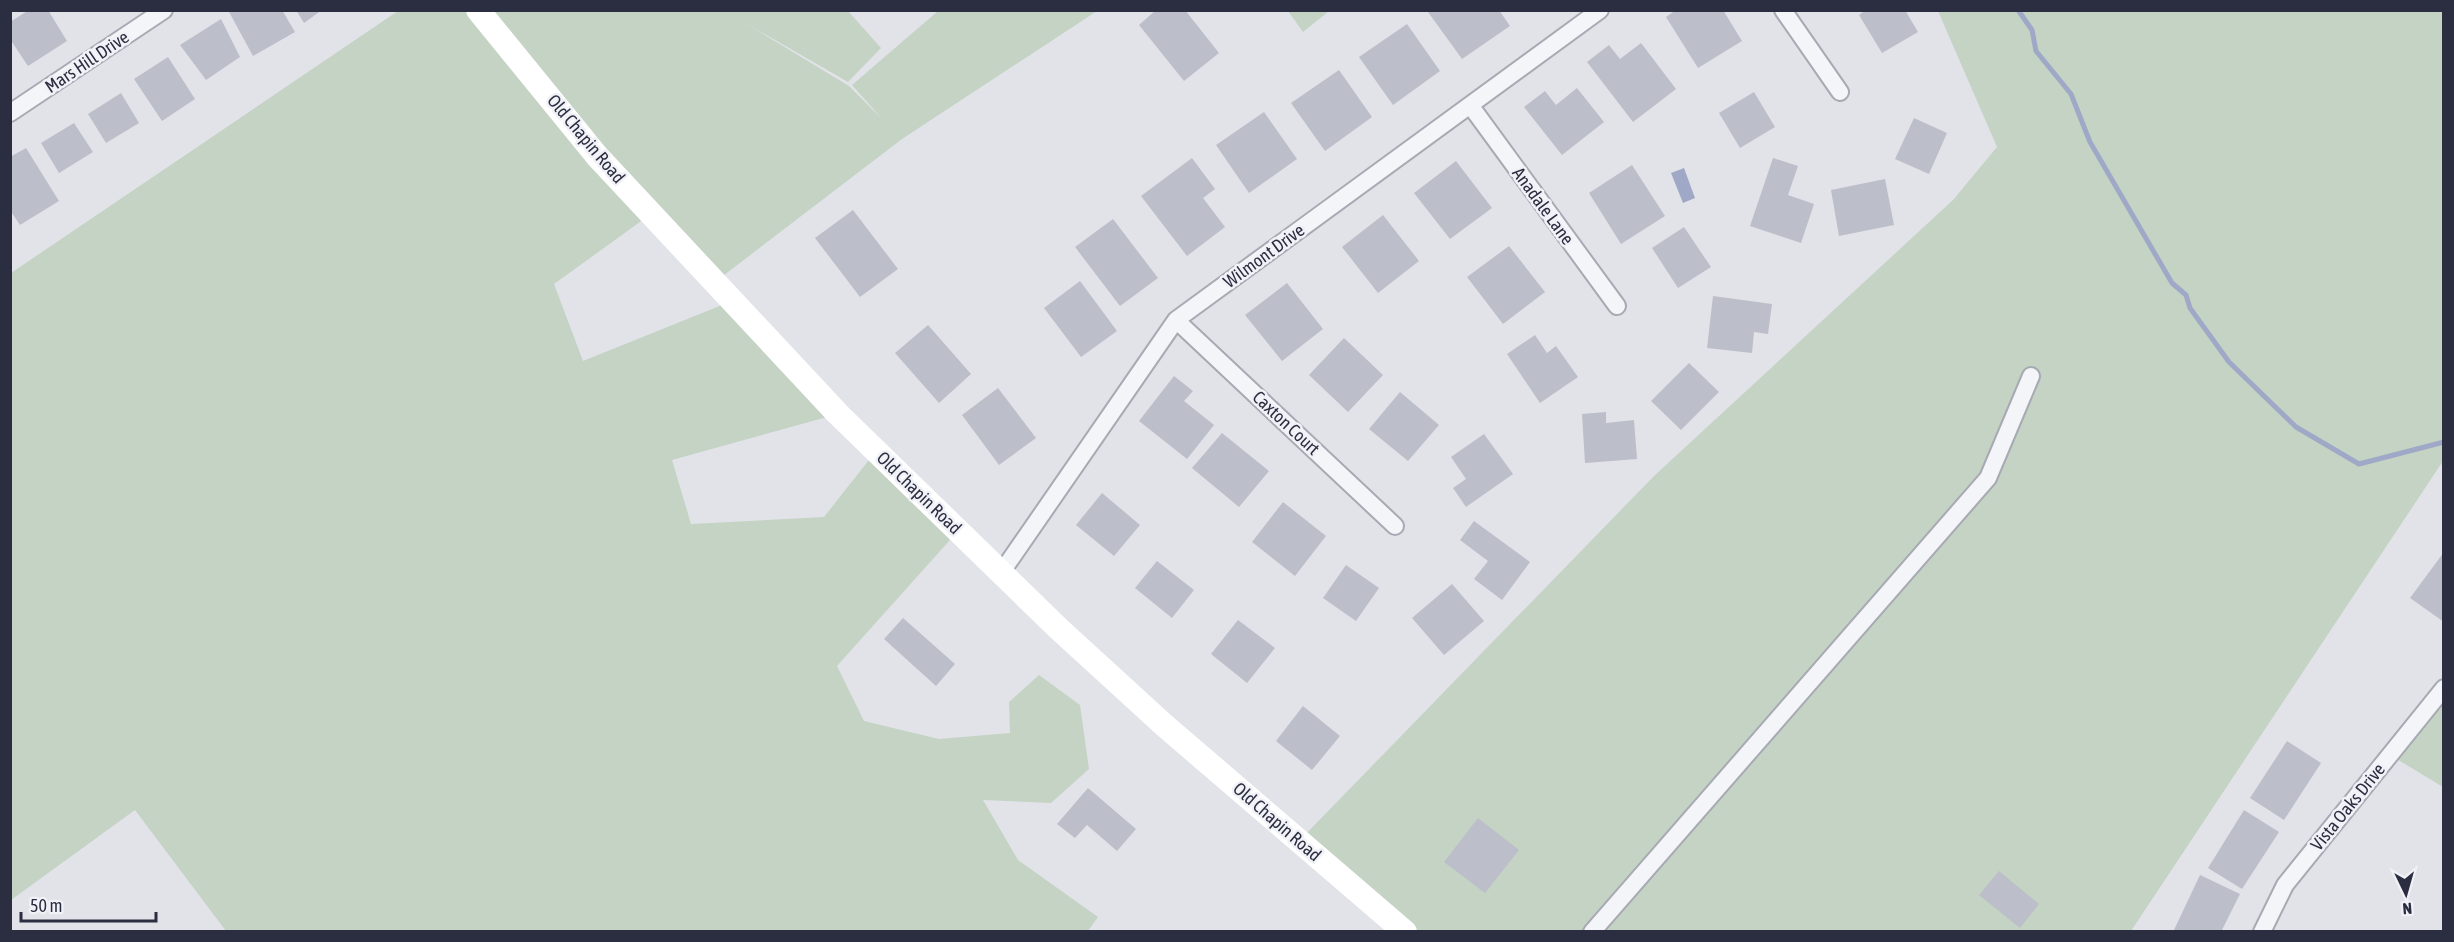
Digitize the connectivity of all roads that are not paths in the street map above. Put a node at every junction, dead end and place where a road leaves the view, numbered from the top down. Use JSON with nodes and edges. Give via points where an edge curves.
{"nodes":[{"id":1,"x":164,"y":10,"type":"edge"},
{"id":2,"x":478,"y":10,"type":"edge"},
{"id":3,"x":1600,"y":10,"type":"edge"},
{"id":4,"x":1783,"y":10,"type":"edge"},
{"id":5,"x":1840,"y":92,"type":"dead end"},
{"id":6,"x":1470,"y":105,"type":"junction"},
{"id":7,"x":12,"y":108,"type":"edge"},
{"id":8,"x":1617,"y":306,"type":"dead end"},
{"id":9,"x":1176,"y":320,"type":"junction"},
{"id":10,"x":2031,"y":376,"type":"dead end"},
{"id":11,"x":1395,"y":526,"type":"dead end"},
{"id":12,"x":1001,"y":573,"type":"junction"},
{"id":13,"x":2444,"y":688,"type":"edge"},
{"id":14,"x":1405,"y":932,"type":"edge"},
{"id":15,"x":1592,"y":932,"type":"edge"},
{"id":16,"x":2262,"y":932,"type":"edge"}],
"edges":[{"from":1,"to":7,"type":"street","name":"Mars Hill Drive"},
{"from":2,"to":12,"type":"street","name":"Old Chapin Road","via":[[597,156],[838,414]]},
{"from":3,"to":6,"type":"street","name":"Wilmont Drive"},
{"from":4,"to":5,"type":"street"},
{"from":6,"to":8,"type":"street","name":"Anadale Lane"},
{"from":6,"to":9,"type":"street","name":"Wilmont Drive"},
{"from":9,"to":11,"type":"street","name":"Caxton Court"},
{"from":9,"to":12,"type":"street","name":"Wilmont Drive"},
{"from":10,"to":15,"type":"street","via":[[1988,478]]},
{"from":12,"to":14,"type":"street","name":"Old Chapin Road","via":[[1164,725]]},
{"from":13,"to":16,"type":"street","name":"Vista Oaks Drive","via":[[2285,885]]}]}
